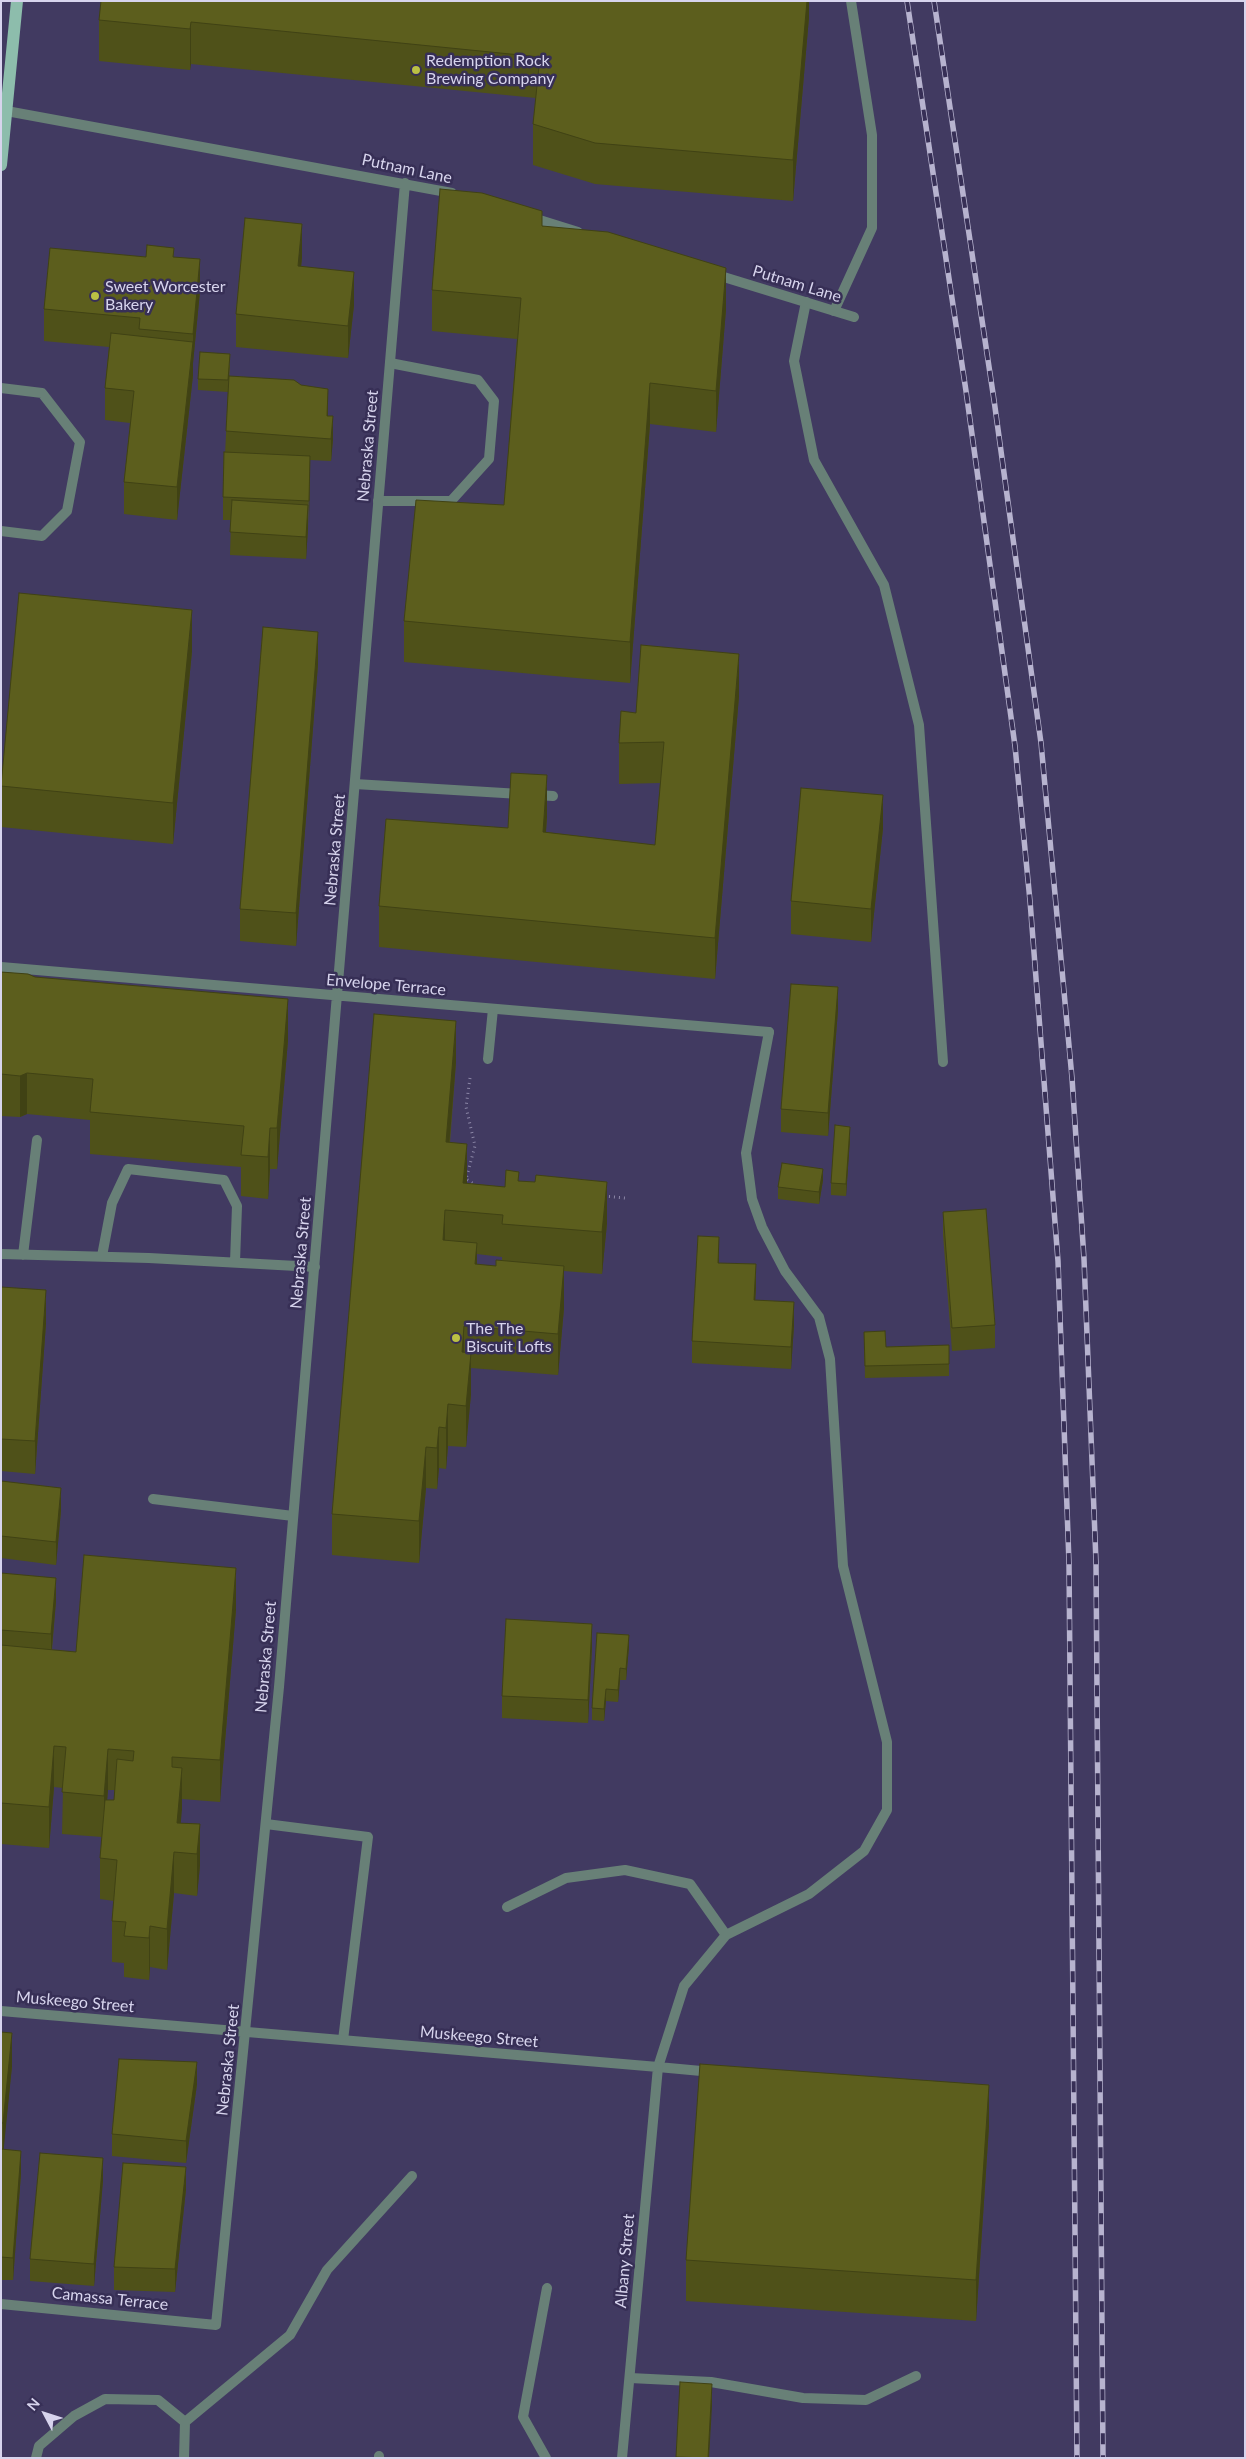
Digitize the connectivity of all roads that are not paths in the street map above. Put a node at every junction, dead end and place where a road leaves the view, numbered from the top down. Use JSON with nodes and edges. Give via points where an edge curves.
{"nodes":[{"id":1,"x":17,"y":1,"type":"edge"},
{"id":2,"x":851,"y":1,"type":"edge"},
{"id":3,"x":4,"y":110,"type":"edge"},
{"id":4,"x":1,"y":165,"type":"edge"},
{"id":5,"x":405,"y":183,"type":"junction"},
{"id":6,"x":459,"y":195,"type":"edge"},
{"id":7,"x":515,"y":213,"type":"edge"},
{"id":8,"x":590,"y":236,"type":"edge"},
{"id":9,"x":703,"y":270,"type":"edge"},
{"id":10,"x":806,"y":302,"type":"junction"},
{"id":11,"x":834,"y":311,"type":"junction"},
{"id":12,"x":854,"y":317,"type":"dead end"},
{"id":13,"x":390,"y":363,"type":"junction"},
{"id":14,"x":1,"y":388,"type":"edge"},
{"id":15,"x":378,"y":501,"type":"junction"},
{"id":16,"x":1,"y":531,"type":"edge"},
{"id":17,"x":355,"y":784,"type":"junction"},
{"id":18,"x":553,"y":796,"type":"dead end"},
{"id":19,"x":1,"y":967,"type":"edge"},
{"id":20,"x":338,"y":996,"type":"junction"},
{"id":21,"x":493,"y":1009,"type":"junction"},
{"id":22,"x":488,"y":1059,"type":"dead end"},
{"id":23,"x":943,"y":1062,"type":"dead end"},
{"id":24,"x":37,"y":1140,"type":"dead end"},
{"id":25,"x":1,"y":1254,"type":"edge"},
{"id":26,"x":23,"y":1255,"type":"junction"},
{"id":27,"x":102,"y":1256,"type":"junction"},
{"id":28,"x":235,"y":1262,"type":"junction"},
{"id":29,"x":315,"y":1267,"type":"junction"},
{"id":30,"x":153,"y":1499,"type":"dead end"},
{"id":31,"x":293,"y":1516,"type":"junction"},
{"id":32,"x":266,"y":1824,"type":"junction"},
{"id":33,"x":507,"y":1907,"type":"dead end"},
{"id":34,"x":726,"y":1934,"type":"junction"},
{"id":35,"x":1,"y":2011,"type":"edge"},
{"id":36,"x":246,"y":2032,"type":"junction"},
{"id":37,"x":343,"y":2040,"type":"junction"},
{"id":38,"x":658,"y":2067,"type":"junction"},
{"id":39,"x":727,"y":2073,"type":"edge"},
{"id":40,"x":412,"y":2176,"type":"dead end"},
{"id":41,"x":547,"y":2288,"type":"dead end"},
{"id":42,"x":1,"y":2304,"type":"edge"},
{"id":43,"x":216,"y":2325,"type":"joint"},
{"id":44,"x":916,"y":2376,"type":"dead end"},
{"id":45,"x":630,"y":2378,"type":"junction"},
{"id":46,"x":185,"y":2422,"type":"junction"},
{"id":47,"x":36,"y":2458,"type":"edge"},
{"id":48,"x":184,"y":2458,"type":"edge"},
{"id":49,"x":546,"y":2458,"type":"edge"},
{"id":50,"x":622,"y":2458,"type":"edge"}],
"edges":[{"from":1,"to":3,"type":"main road"},
{"from":2,"to":11,"type":"street","via":[[872,135],[872,228]]},
{"from":3,"to":4,"type":"main road"},
{"from":3,"to":5,"type":"street","name":"Putnam Lane"},
{"from":5,"to":6,"type":"street","name":"Putnam Lane"},
{"from":5,"to":13,"type":"street","name":"Nebraska Street"},
{"from":7,"to":8,"type":"street"},
{"from":9,"to":10,"type":"street","name":"Putnam Lane"},
{"from":10,"to":11,"type":"street","name":"Putnam Lane"},
{"from":10,"to":23,"type":"street","via":[[794,361],[814,460],[884,585],[918,724]]},
{"from":11,"to":12,"type":"street","name":"Putnam Lane"},
{"from":13,"to":15,"type":"street","name":"Nebraska Street"},
{"from":13,"to":15,"type":"street","via":[[478,380],[494,401],[489,459],[451,501]]},
{"from":14,"to":16,"type":"street","via":[[42,393],[80,442],[67,511],[42,536]]},
{"from":15,"to":17,"type":"street","name":"Nebraska Street"},
{"from":17,"to":18,"type":"street"},
{"from":17,"to":20,"type":"street","name":"Nebraska Street"},
{"from":19,"to":20,"type":"street","name":"Envelope Terrace"},
{"from":20,"to":21,"type":"street","name":"Envelope Terrace"},
{"from":20,"to":29,"type":"street","name":"Nebraska Street"},
{"from":21,"to":22,"type":"street"},
{"from":21,"to":34,"type":"street","name":"Envelope Terrace","via":[[769,1032],[746,1153],[752,1199],[762,1227],[785,1271],[819,1317],[830,1359],[843,1566],[887,1742],[887,1810],[864,1851],[809,1894]]},
{"from":24,"to":26,"type":"street"},
{"from":25,"to":26,"type":"street"},
{"from":26,"to":27,"type":"street"},
{"from":27,"to":28,"type":"street"},
{"from":27,"to":28,"type":"street","via":[[112,1204],[128,1169],[224,1180],[237,1206]]},
{"from":28,"to":29,"type":"street"},
{"from":29,"to":31,"type":"street","name":"Nebraska Street"},
{"from":30,"to":31,"type":"street"},
{"from":31,"to":32,"type":"street","name":"Nebraska Street"},
{"from":32,"to":36,"type":"street","name":"Nebraska Street"},
{"from":32,"to":37,"type":"street","via":[[368,1836]]},
{"from":33,"to":34,"type":"street","via":[[566,1878],[625,1870],[690,1884]]},
{"from":34,"to":38,"type":"street","name":"Albany Street","via":[[684,1986]]},
{"from":35,"to":36,"type":"street","name":"Muskeego Street"},
{"from":36,"to":37,"type":"street","name":"Muskeego Street"},
{"from":36,"to":43,"type":"street","name":"Nebraska Street"},
{"from":37,"to":38,"type":"street","name":"Muskeego Street"},
{"from":38,"to":39,"type":"street","name":"Muskeego Street"},
{"from":38,"to":45,"type":"street","name":"Albany Street"},
{"from":40,"to":46,"type":"street","via":[[327,2270],[290,2335]]},
{"from":41,"to":49,"type":"street","via":[[523,2417]]},
{"from":42,"to":43,"type":"street","name":"Camassa Terrace"},
{"from":44,"to":45,"type":"street","via":[[866,2400],[803,2398],[711,2382]]},
{"from":45,"to":50,"type":"street","name":"Albany Street"},
{"from":46,"to":47,"type":"street","via":[[158,2400],[105,2399],[74,2416],[39,2446]]},
{"from":46,"to":48,"type":"street"}]}
